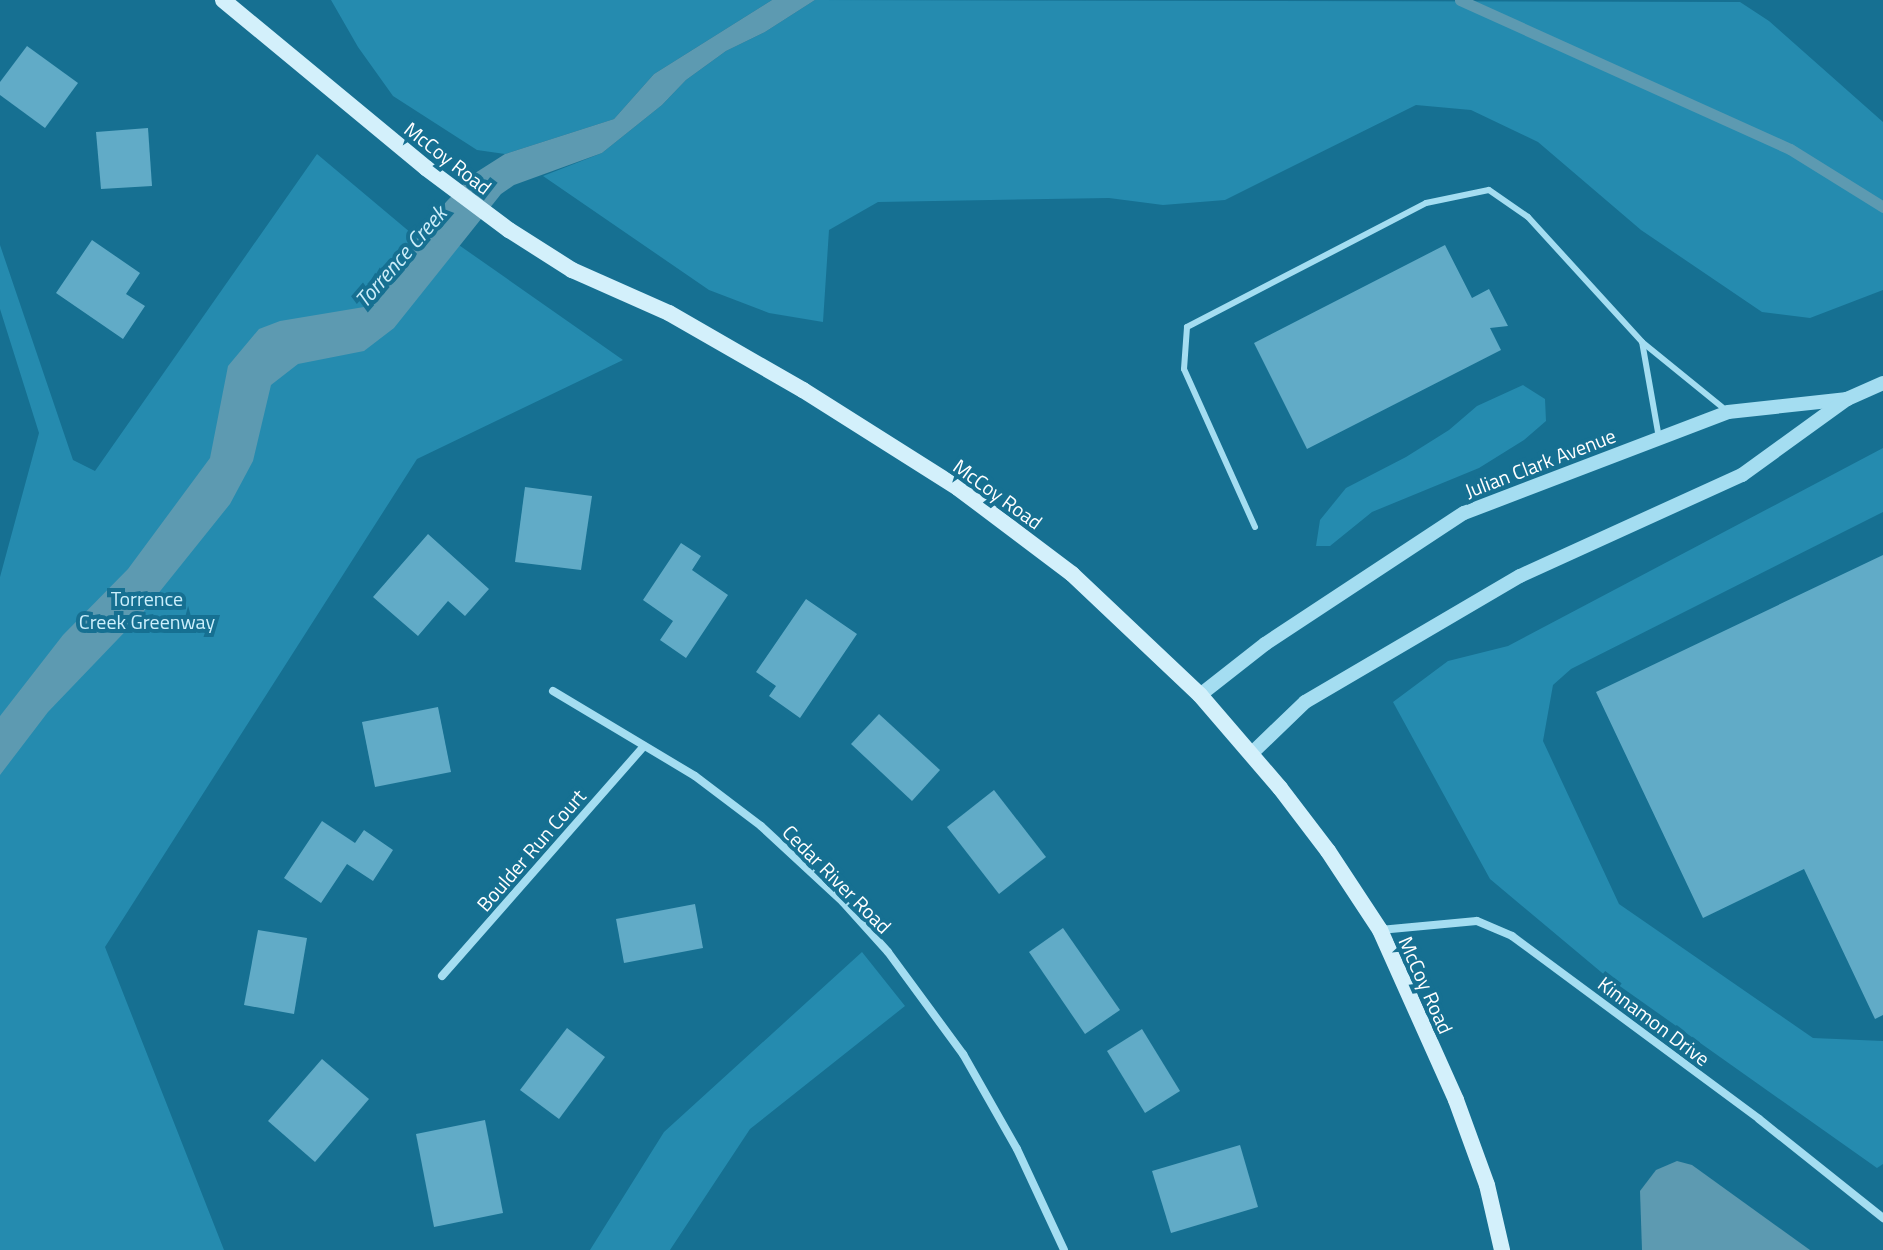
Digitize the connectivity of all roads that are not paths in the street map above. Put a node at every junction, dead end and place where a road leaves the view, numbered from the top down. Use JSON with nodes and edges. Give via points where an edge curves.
{"nodes":[{"id":1,"x":223,"y":0,"type":"edge"},
{"id":2,"x":1642,"y":342,"type":"junction"},
{"id":3,"x":1883,"y":383,"type":"edge"},
{"id":4,"x":1847,"y":399,"type":"junction"},
{"id":5,"x":1728,"y":412,"type":"junction"},
{"id":6,"x":1659,"y":438,"type":"junction"},
{"id":7,"x":1255,"y":527,"type":"dead end"},
{"id":8,"x":553,"y":691,"type":"dead end"},
{"id":9,"x":1200,"y":695,"type":"junction"},
{"id":10,"x":644,"y":746,"type":"junction"},
{"id":11,"x":1251,"y":754,"type":"junction"},
{"id":12,"x":1380,"y":930,"type":"junction"},
{"id":13,"x":442,"y":976,"type":"dead end"},
{"id":14,"x":1883,"y":1218,"type":"edge"},
{"id":15,"x":1064,"y":1250,"type":"edge"},
{"id":16,"x":1502,"y":1250,"type":"edge"}],
"edges":[{"from":1,"to":9,"type":"main road","name":"McCoy Road","via":[[509,230],[572,270],[669,313],[958,488],[1072,574]]},
{"from":2,"to":5,"type":"lane"},
{"from":2,"to":6,"type":"lane"},
{"from":2,"to":7,"type":"lane","via":[[1528,217],[1489,190],[1426,203],[1187,327],[1184,369]]},
{"from":3,"to":4,"type":"street","name":"Julian Clark Avenue"},
{"from":4,"to":5,"type":"street","name":"Julian Clark Avenue"},
{"from":4,"to":11,"type":"street","name":"Julian Clark Avenue","via":[[1742,475],[1520,576],[1318,694]]},
{"from":5,"to":6,"type":"street","name":"Julian Clark Avenue"},
{"from":6,"to":9,"type":"street","name":"Julian Clark Avenue","via":[[1464,513],[1265,644]]},
{"from":8,"to":10,"type":"street","name":"Cedar River Road"},
{"from":9,"to":11,"type":"main road","name":"McCoy Road"},
{"from":10,"to":13,"type":"street","name":"Boulder Run Court"},
{"from":10,"to":15,"type":"street","name":"Cedar River Road","via":[[695,776],[761,826],[888,952],[963,1054],[1017,1149]]},
{"from":11,"to":12,"type":"main road","name":"McCoy Road","via":[[1328,851]]},
{"from":12,"to":14,"type":"street","name":"Kinnamon Drive","via":[[1477,921],[1512,936]]},
{"from":12,"to":16,"type":"main road","name":"McCoy Road","via":[[1456,1100],[1487,1185]]}]}
